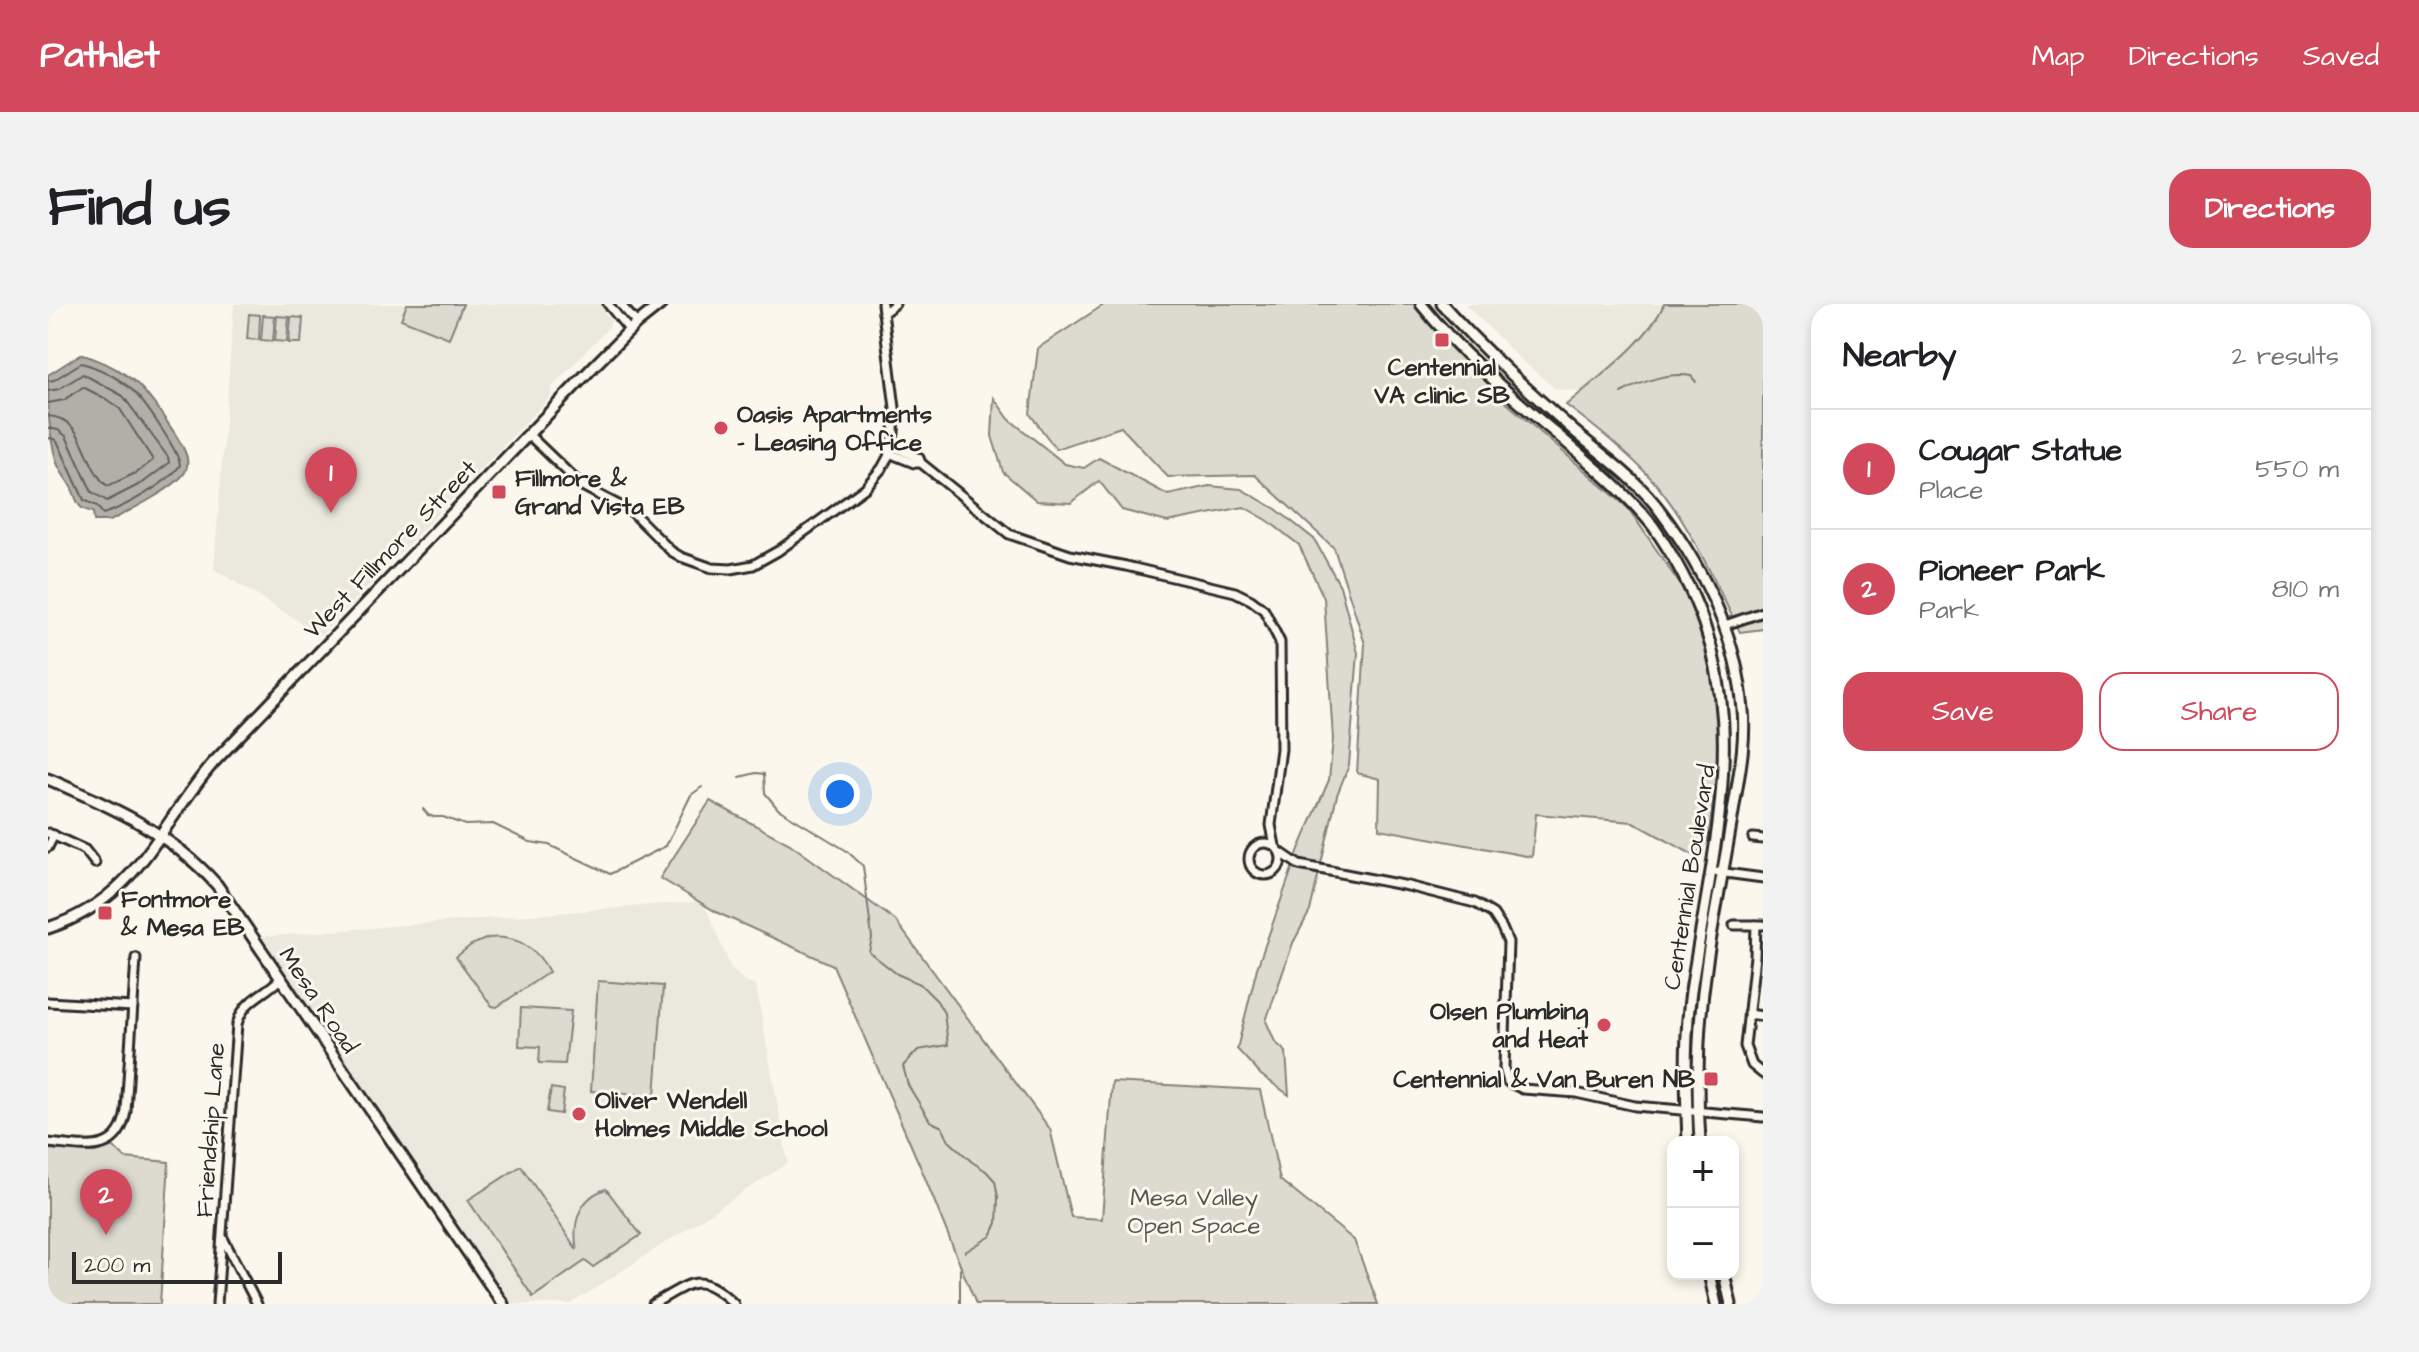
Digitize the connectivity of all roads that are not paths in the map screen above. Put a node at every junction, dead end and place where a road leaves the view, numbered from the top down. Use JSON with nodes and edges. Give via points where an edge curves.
{"nodes":[{"id":1,"x":608,"y":304,"type":"edge"},
{"id":2,"x":620,"y":304,"type":"edge"},
{"id":3,"x":661,"y":304,"type":"edge"},
{"id":4,"x":882,"y":304,"type":"edge"},
{"id":5,"x":895,"y":304,"type":"edge"},
{"id":6,"x":1421,"y":304,"type":"edge"},
{"id":7,"x":1442,"y":304,"type":"edge"},
{"id":8,"x":883,"y":313,"type":"junction"},
{"id":9,"x":634,"y":327,"type":"junction"},
{"id":10,"x":528,"y":434,"type":"junction"},
{"id":11,"x":890,"y":450,"type":"junction"},
{"id":12,"x":1597,"y":450,"type":"junction"},
{"id":13,"x":1588,"y":461,"type":"junction"},
{"id":14,"x":1763,"y":612,"type":"edge"},
{"id":15,"x":1725,"y":625,"type":"junction"},
{"id":16,"x":48,"y":779,"type":"edge"},
{"id":17,"x":1271,"y":825,"type":"junction"},
{"id":18,"x":51,"y":834,"type":"edge"},
{"id":19,"x":161,"y":835,"type":"junction"},
{"id":20,"x":1753,"y":838,"type":"dead end"},
{"id":21,"x":1763,"y":839,"type":"edge"},
{"id":22,"x":1261,"y":843,"type":"junction"},
{"id":23,"x":48,"y":847,"type":"edge"},
{"id":24,"x":1277,"y":849,"type":"junction"},
{"id":25,"x":95,"y":863,"type":"dead end"},
{"id":26,"x":1299,"y":865,"type":"junction"},
{"id":27,"x":1277,"y":870,"type":"junction"},
{"id":28,"x":1718,"y":872,"type":"junction"},
{"id":29,"x":1763,"y":878,"type":"edge"},
{"id":30,"x":1734,"y":925,"type":"dead end"},
{"id":31,"x":1760,"y":925,"type":"edge"},
{"id":32,"x":48,"y":928,"type":"edge"},
{"id":33,"x":136,"y":958,"type":"dead end"},
{"id":34,"x":280,"y":979,"type":"junction"},
{"id":35,"x":48,"y":1002,"type":"edge"},
{"id":36,"x":133,"y":1007,"type":"junction"},
{"id":37,"x":1748,"y":1014,"type":"junction"},
{"id":38,"x":1763,"y":1016,"type":"edge"},
{"id":39,"x":1763,"y":1074,"type":"edge"},
{"id":40,"x":1692,"y":1112,"type":"junction"},
{"id":41,"x":1763,"y":1117,"type":"edge"},
{"id":42,"x":1689,"y":1136,"type":"edge"},
{"id":43,"x":1698,"y":1136,"type":"edge"},
{"id":44,"x":48,"y":1143,"type":"edge"},
{"id":45,"x":222,"y":1236,"type":"junction"},
{"id":46,"x":1710,"y":1280,"type":"edge"},
{"id":47,"x":1725,"y":1280,"type":"edge"},
{"id":48,"x":217,"y":1304,"type":"edge"},
{"id":49,"x":257,"y":1304,"type":"edge"},
{"id":50,"x":503,"y":1304,"type":"edge"},
{"id":51,"x":653,"y":1304,"type":"edge"},
{"id":52,"x":734,"y":1304,"type":"edge"},
{"id":53,"x":1716,"y":1304,"type":"edge"},
{"id":54,"x":1731,"y":1304,"type":"edge"}],
"edges":[{"from":1,"to":9,"type":"street"},
{"from":2,"to":9,"type":"street"},
{"from":3,"to":9,"type":"main road","name":"West Fillmore Street"},
{"from":4,"to":8,"type":"street"},
{"from":5,"to":8,"type":"street"},
{"from":6,"to":13,"type":"main road","name":"Centennial Boulevard","via":[[1470,358]]},
{"from":7,"to":12,"type":"main road","name":"Centennial Boulevard"},
{"from":8,"to":11,"type":"street","via":[[895,408]]},
{"from":9,"to":10,"type":"main road","name":"West Fillmore Street"},
{"from":10,"to":11,"type":"street","via":[[582,486],[632,512],[671,551],[701,566],[722,569],[753,565],[778,551],[865,488]]},
{"from":10,"to":19,"type":"main road","name":"West Fillmore Street","via":[[213,763]]},
{"from":11,"to":17,"type":"street","via":[[919,458],[1009,534],[1070,555],[1235,592],[1264,610],[1280,642],[1281,749]]},
{"from":12,"to":13,"type":"main road"},
{"from":12,"to":15,"type":"main road","name":"Centennial Boulevard","via":[[1660,510],[1714,596]]},
{"from":13,"to":28,"type":"main road","name":"Centennial Boulevard","via":[[1652,525],[1676,558],[1715,637],[1729,712]]},
{"from":14,"to":15,"type":"street"},
{"from":15,"to":28,"type":"main road","name":"Centennial Boulevard","via":[[1743,711],[1742,758]]},
{"from":16,"to":19,"type":"main road","name":"Mesa Road"},
{"from":17,"to":22,"type":"street"},
{"from":17,"to":24,"type":"street"},
{"from":18,"to":23,"type":"street"},
{"from":18,"to":25,"type":"street","via":[[85,850]]},
{"from":19,"to":32,"type":"main road","name":"West Fillmore Street","via":[[110,895]]},
{"from":19,"to":34,"type":"main road","name":"Mesa Road","via":[[217,885]]},
{"from":20,"to":21,"type":"street"},
{"from":22,"to":24,"type":"street"},
{"from":22,"to":27,"type":"street","via":[[1250,854],[1250,867],[1264,876]]},
{"from":24,"to":26,"type":"street"},
{"from":24,"to":27,"type":"street"},
{"from":26,"to":27,"type":"street"},
{"from":26,"to":40,"type":"street","via":[[1408,886],[1475,903],[1493,914],[1508,942],[1508,1082],[1523,1089]]},
{"from":28,"to":29,"type":"street"},
{"from":28,"to":40,"type":"main road","name":"Centennial Boulevard"},
{"from":30,"to":31,"type":"street"},
{"from":31,"to":37,"type":"street"},
{"from":33,"to":36,"type":"street"},
{"from":34,"to":45,"type":"street","name":"Friendship Lane","via":[[245,1006],[237,1024]]},
{"from":34,"to":50,"type":"main road","name":"Mesa Road"},
{"from":35,"to":36,"type":"street"},
{"from":36,"to":44,"type":"street","via":[[126,1111],[118,1134],[98,1146]]},
{"from":37,"to":38,"type":"street"},
{"from":37,"to":39,"type":"street","via":[[1747,1053]]},
{"from":40,"to":41,"type":"street"},
{"from":40,"to":42,"type":"main road","name":"Centennial Boulevard"},
{"from":40,"to":43,"type":"main road","name":"Centennial Boulevard"},
{"from":45,"to":48,"type":"street","name":"Friendship Lane"},
{"from":45,"to":49,"type":"street"},
{"from":46,"to":53,"type":"main road"},
{"from":47,"to":54,"type":"main road"},
{"from":51,"to":52,"type":"street","via":[[702,1282],[718,1288]]}]}
